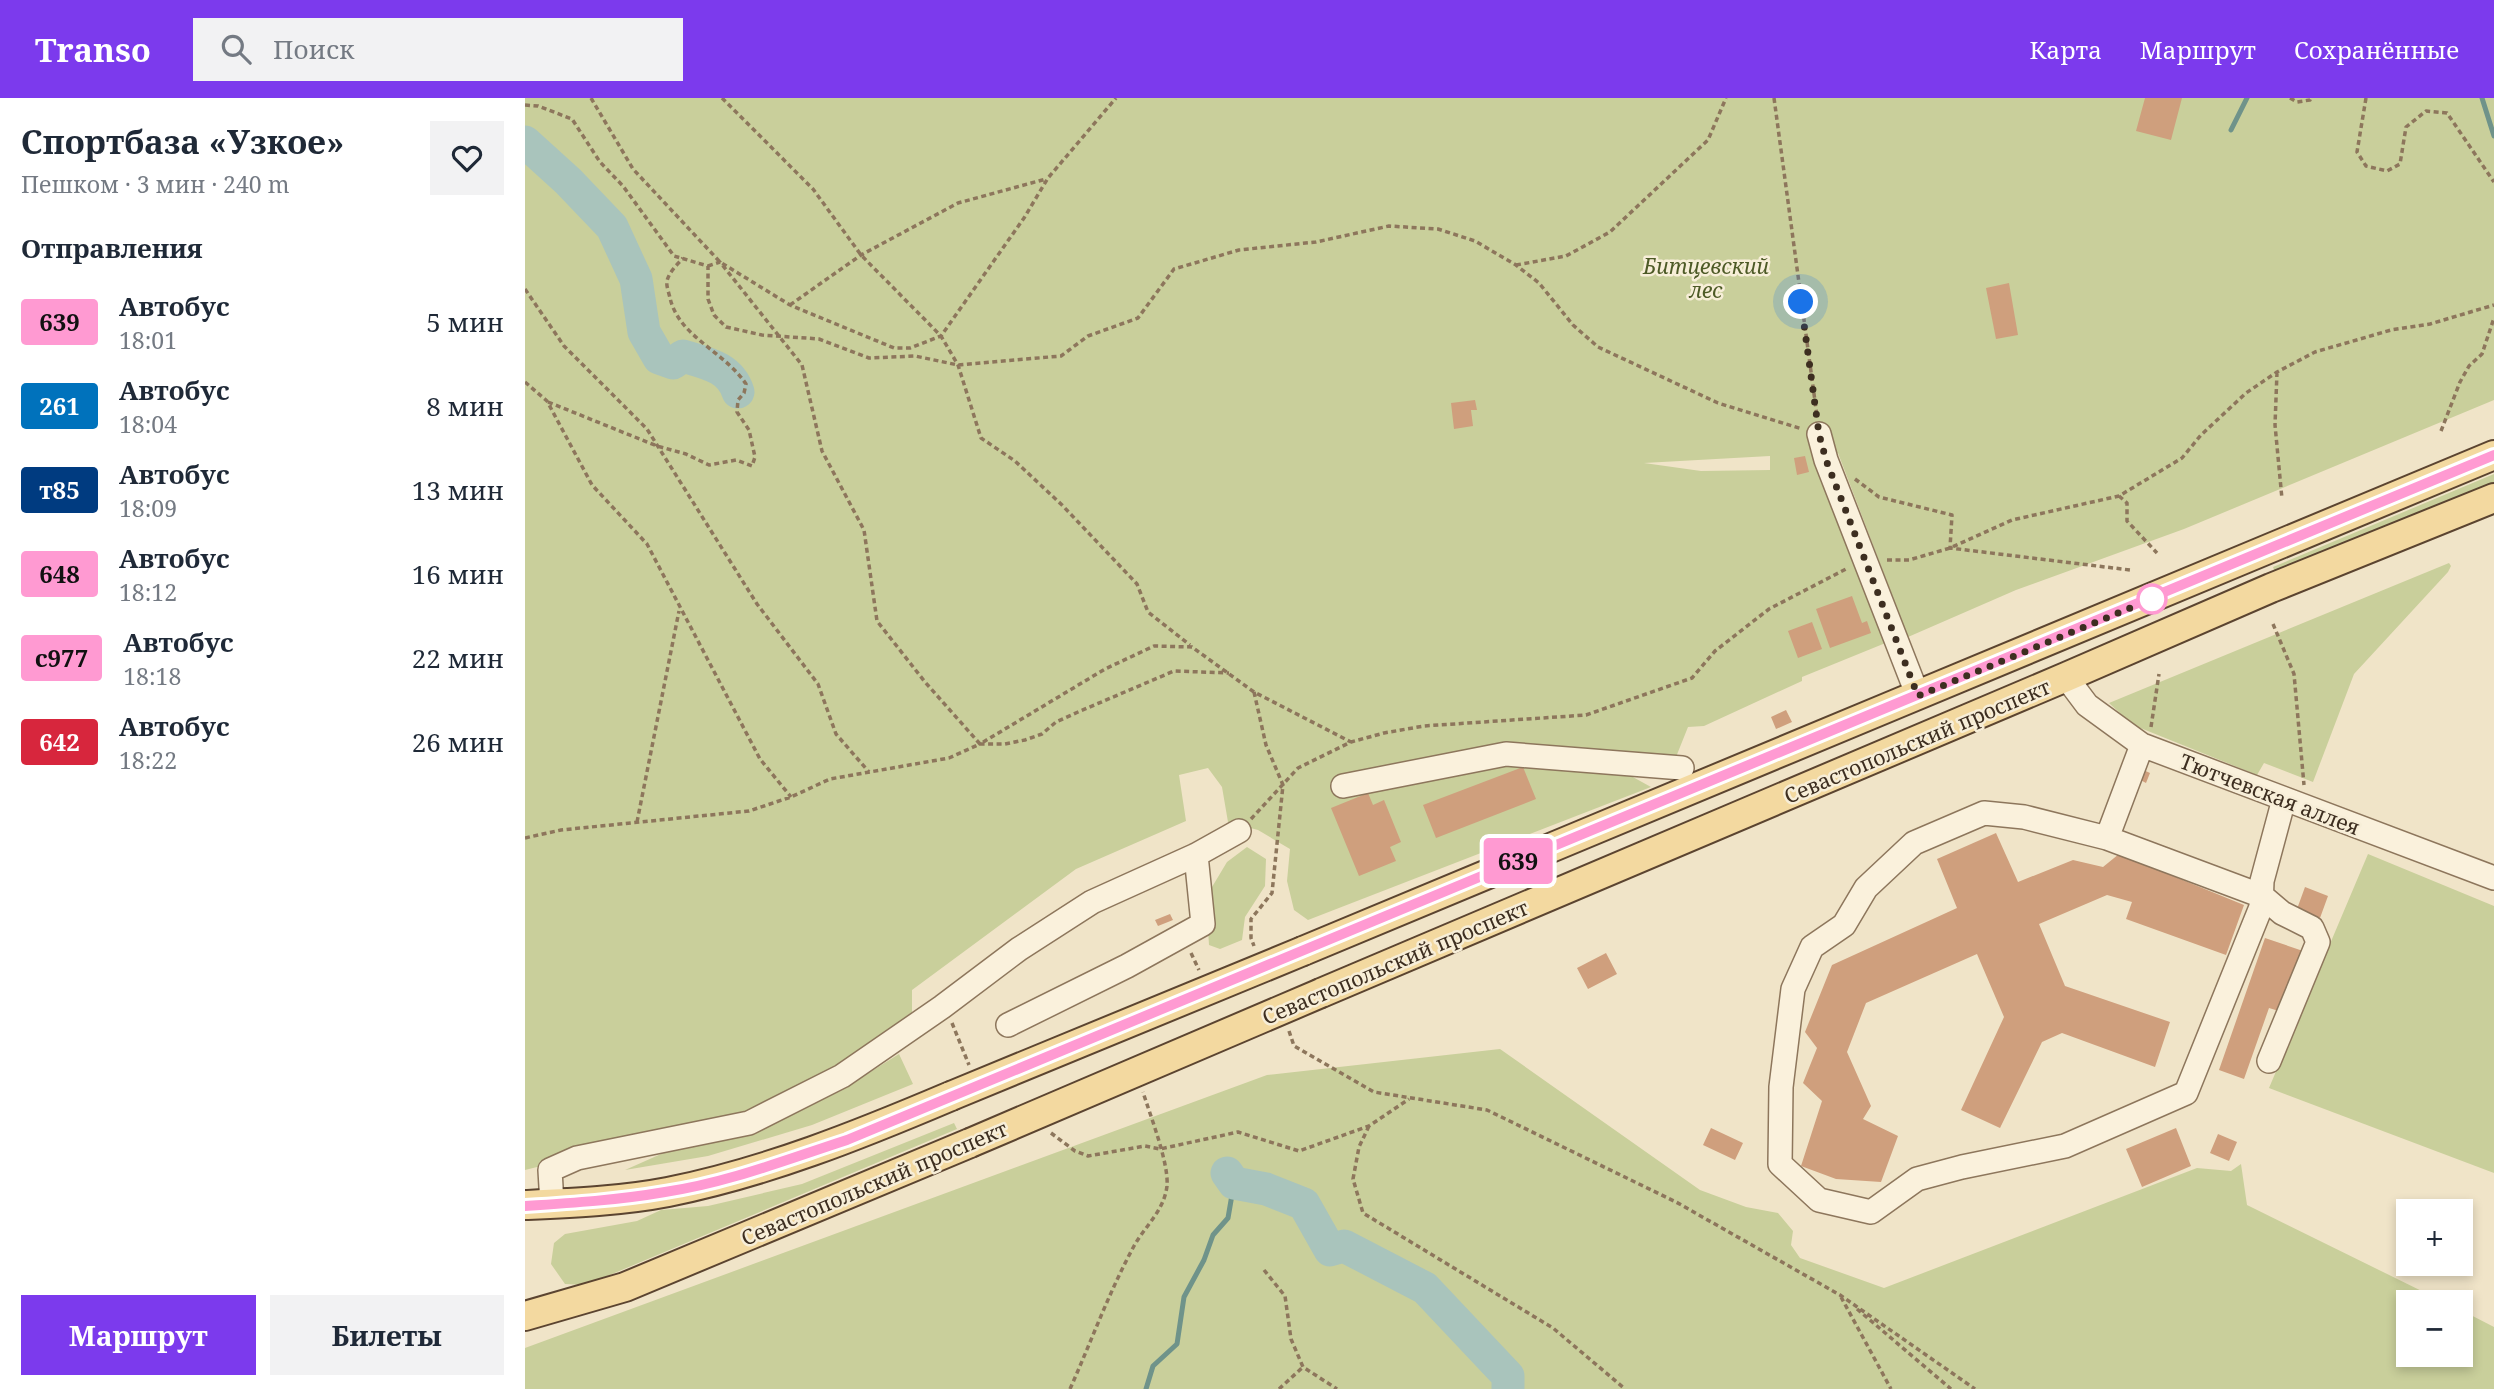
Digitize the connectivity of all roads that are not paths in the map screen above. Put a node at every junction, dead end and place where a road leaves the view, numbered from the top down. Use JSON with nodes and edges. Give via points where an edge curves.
{"nodes":[{"id":1,"x":1819,"y":434,"type":"road end"},
{"id":2,"x":2494,"y":456,"type":"edge"},
{"id":3,"x":2494,"y":498,"type":"edge"},
{"id":4,"x":2066,"y":677,"type":"junction"},
{"id":5,"x":1918,"y":696,"type":"junction"},
{"id":6,"x":2145,"y":747,"type":"junction"},
{"id":7,"x":1682,"y":768,"type":"dead end"},
{"id":8,"x":1343,"y":786,"type":"dead end"},
{"id":9,"x":2284,"y":799,"type":"junction"},
{"id":10,"x":1239,"y":831,"type":"road end"},
{"id":11,"x":2107,"y":838,"type":"junction"},
{"id":12,"x":1196,"y":855,"type":"junction"},
{"id":13,"x":2494,"y":878,"type":"edge"},
{"id":14,"x":2262,"y":896,"type":"junction"},
{"id":15,"x":1008,"y":1026,"type":"dead end"},
{"id":16,"x":2269,"y":1061,"type":"dead end"},
{"id":17,"x":538,"y":1205,"type":"edge"},
{"id":18,"x":525,"y":1316,"type":"edge"}],
"edges":[{"from":1,"to":5,"type":"street"},
{"from":2,"to":5,"type":"main road","name":"Севастопольский проспект"},
{"from":3,"to":4,"type":"main road","name":"Севастопольский проспект"},
{"from":4,"to":6,"type":"street","name":"Тютчевская аллея","via":[[2087,705]]},
{"from":4,"to":18,"type":"main road","name":"Севастопольский проспект","bridge":true,"via":[[625,1287]]},
{"from":5,"to":17,"type":"main road","name":"Севастопольский проспект","bridge":true,"via":[[847,1140],[667,1192]]},
{"from":6,"to":9,"type":"street","name":"Тютчевская аллея"},
{"from":6,"to":11,"type":"street"},
{"from":7,"to":8,"type":"street","via":[[1506,754]]},
{"from":9,"to":13,"type":"street","name":"Тютчевская аллея"},
{"from":9,"to":14,"type":"street"},
{"from":10,"to":12,"type":"street"},
{"from":11,"to":14,"type":"street"},
{"from":11,"to":14,"type":"street","via":[[2024,817],[1984,813],[1914,844],[1866,888],[1844,925],[1812,947],[1793,989],[1781,1087],[1780,1164],[1819,1200],[1871,1212],[1917,1179],[2065,1146],[2186,1093]]},
{"from":12,"to":15,"type":"street","via":[[1203,924]]},
{"from":12,"to":17,"type":"street","via":[[1092,902],[842,1076],[749,1123],[577,1158],[550,1170]]},
{"from":14,"to":16,"type":"street","via":[[2312,928],[2318,942]]}]}
